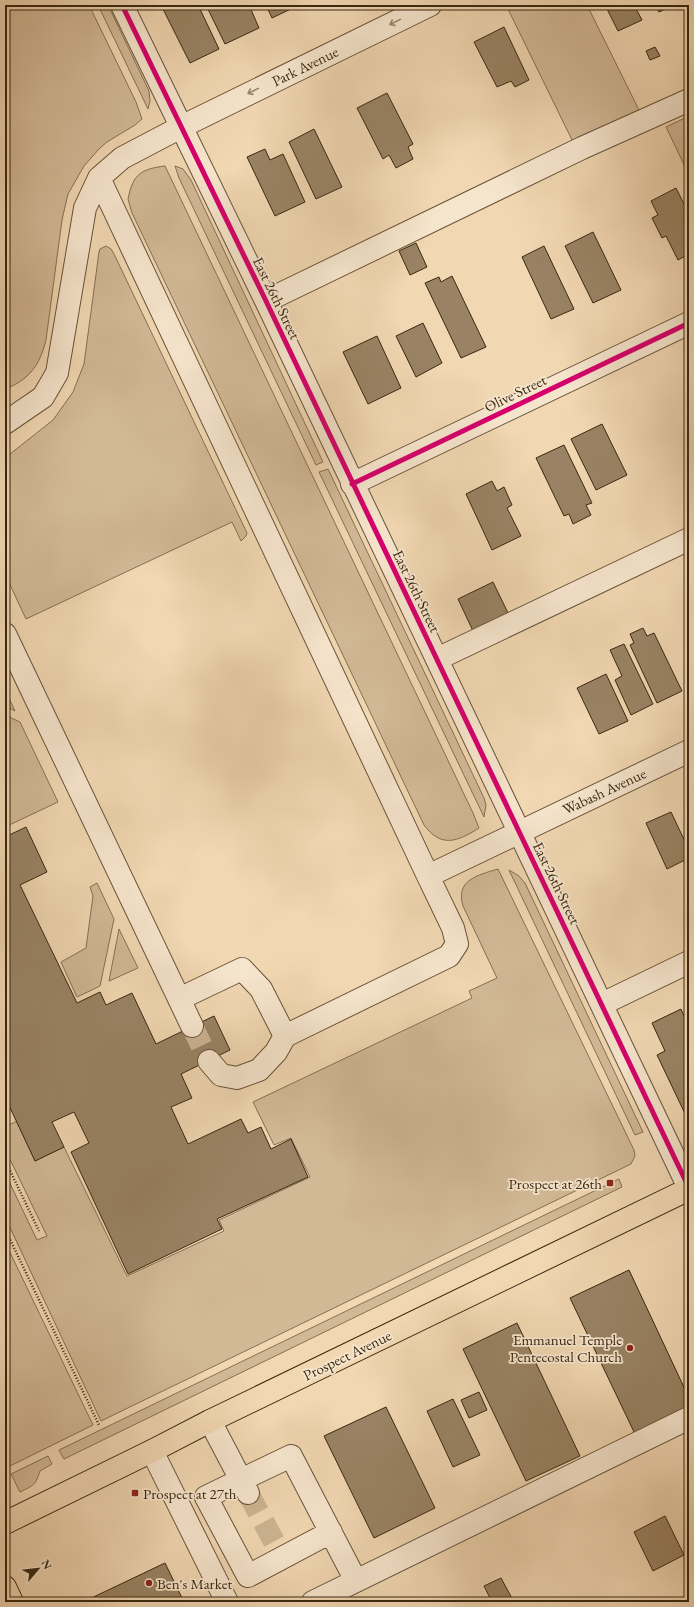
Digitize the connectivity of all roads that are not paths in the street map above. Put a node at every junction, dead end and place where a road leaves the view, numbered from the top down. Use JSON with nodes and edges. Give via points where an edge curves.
{"nodes":[{"id":1,"x":122,"y":5,"type":"edge"},
{"id":2,"x":430,"y":5,"type":"edge"},
{"id":3,"x":689,"y":100,"type":"edge"},
{"id":4,"x":181,"y":127,"type":"junction"},
{"id":5,"x":99,"y":178,"type":"junction"},
{"id":6,"x":266,"y":301,"type":"junction"},
{"id":7,"x":689,"y":324,"type":"edge"},
{"id":8,"x":5,"y":423,"type":"edge"},
{"id":9,"x":352,"y":484,"type":"junction"},
{"id":10,"x":689,"y":539,"type":"edge"},
{"id":11,"x":5,"y":634,"type":"edge"},
{"id":12,"x":436,"y":659,"type":"junction"},
{"id":13,"x":689,"y":750,"type":"edge"},
{"id":14,"x":519,"y":831,"type":"junction"},
{"id":15,"x":428,"y":876,"type":"junction"},
{"id":16,"x":689,"y":962,"type":"edge"},
{"id":17,"x":179,"y":999,"type":"junction"},
{"id":18,"x":602,"y":1004,"type":"junction"},
{"id":19,"x":192,"y":1026,"type":"tunnel mouth"},
{"id":20,"x":285,"y":1036,"type":"junction"},
{"id":21,"x":209,"y":1061,"type":"tunnel mouth"},
{"id":22,"x":689,"y":1188,"type":"edge"},
{"id":23,"x":689,"y":1418,"type":"edge"},
{"id":24,"x":210,"y":1421,"type":"junction"},
{"id":25,"x":152,"y":1451,"type":"junction"},
{"id":26,"x":245,"y":1486,"type":"junction"},
{"id":27,"x":5,"y":1523,"type":"edge"},
{"id":28,"x":331,"y":1532,"type":"junction"},
{"id":29,"x":227,"y":1537,"type":"junction"},
{"id":30,"x":202,"y":1551,"type":"junction"},
{"id":31,"x":356,"y":1581,"type":"junction"},
{"id":32,"x":5,"y":1587,"type":"edge"},
{"id":33,"x":12,"y":1602,"type":"edge"},
{"id":34,"x":227,"y":1602,"type":"edge"},
{"id":35,"x":313,"y":1602,"type":"edge"}],
"edges":[{"from":1,"to":4,"type":"street","name":"East 26th Street"},
{"from":2,"to":4,"type":"street","name":"Park Avenue","one_way":true},
{"from":3,"to":6,"type":"street","via":[[582,148]]},
{"from":4,"to":5,"type":"street","name":"Park Avenue","via":[[122,158]]},
{"from":4,"to":6,"type":"street","name":"East 26th Street"},
{"from":5,"to":8,"type":"street","via":[[85,208],[57,373],[43,397]]},
{"from":5,"to":15,"type":"street"},
{"from":6,"to":9,"type":"street","name":"East 26th Street"},
{"from":7,"to":9,"type":"street","name":"Olive Street"},
{"from":9,"to":12,"type":"street","name":"East 26th Street"},
{"from":10,"to":12,"type":"street"},
{"from":11,"to":17,"type":"street"},
{"from":12,"to":14,"type":"street","name":"East 26th Street"},
{"from":13,"to":14,"type":"street","name":"Wabash Avenue"},
{"from":14,"to":15,"type":"street","name":"Wabash Avenue"},
{"from":14,"to":18,"type":"street","name":"East 26th Street"},
{"from":15,"to":20,"type":"street","via":[[453,928],[457,944],[449,956]]},
{"from":16,"to":18,"type":"street"},
{"from":17,"to":19,"type":"street"},
{"from":17,"to":20,"type":"street","via":[[242,969],[261,989]]},
{"from":18,"to":22,"type":"street","name":"East 26th Street"},
{"from":20,"to":21,"type":"street","via":[[276,1052],[259,1070],[237,1078],[221,1076]]},
{"from":22,"to":24,"type":"main road","name":"Prospect Avenue"},
{"from":23,"to":31,"type":"street"},
{"from":24,"to":25,"type":"main road","name":"Prospect Avenue"},
{"from":24,"to":26,"type":"street"},
{"from":25,"to":27,"type":"main road","name":"Prospect Avenue"},
{"from":25,"to":30,"type":"street"},
{"from":26,"to":28,"type":"street","via":[[291,1456]]},
{"from":26,"to":29,"type":"street","via":[[206,1497]]},
{"from":28,"to":29,"type":"street","via":[[280,1552],[248,1576]]},
{"from":28,"to":31,"type":"street"},
{"from":29,"to":30,"type":"street"},
{"from":30,"to":34,"type":"street"},
{"from":31,"to":35,"type":"street"},
{"from":32,"to":33,"type":"main road"}]}
